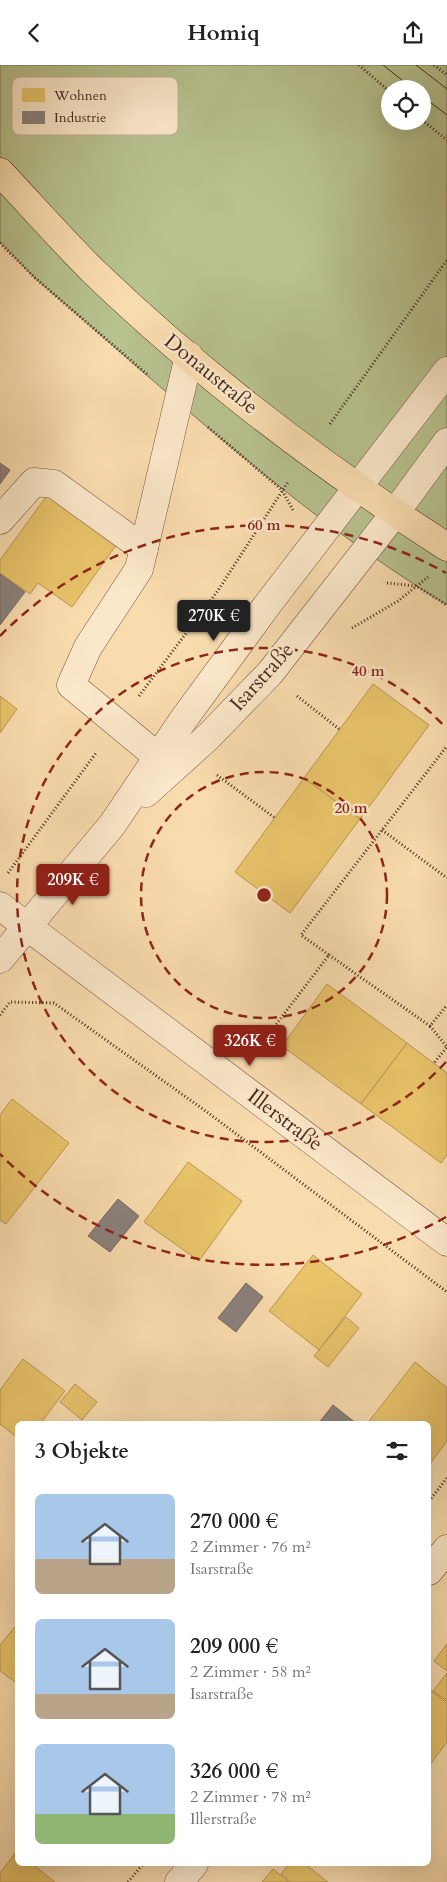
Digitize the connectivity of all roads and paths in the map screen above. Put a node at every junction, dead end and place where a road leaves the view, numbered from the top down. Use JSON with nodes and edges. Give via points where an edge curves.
{"nodes":[{"id":1,"x":359,"y":65,"type":"edge"},
{"id":2,"x":434,"y":65,"type":"edge"},
{"id":3,"x":447,"y":75,"type":"edge"},
{"id":4,"x":381,"y":84,"type":"edge"},
{"id":5,"x":431,"y":127,"type":"edge"},
{"id":6,"x":447,"y":140,"type":"edge"},
{"id":7,"x":0,"y":172,"type":"edge"},
{"id":8,"x":0,"y":243,"type":"edge"},
{"id":9,"x":447,"y":260,"type":"edge"},
{"id":10,"x":188,"y":356,"type":"junction"},
{"id":11,"x":447,"y":371,"type":"edge"},
{"id":12,"x":177,"y":400,"type":"junction"},
{"id":13,"x":447,"y":442,"type":"edge"},
{"id":14,"x":310,"y":453,"type":"junction"},
{"id":15,"x":358,"y":488,"type":"junction"},
{"id":16,"x":282,"y":490,"type":"junction"},
{"id":17,"x":395,"y":513,"type":"junction"},
{"id":18,"x":0,"y":520,"type":"edge"},
{"id":19,"x":321,"y":535,"type":"junction"},
{"id":20,"x":447,"y":547,"type":"edge"},
{"id":21,"x":144,"y":549,"type":"junction"},
{"id":22,"x":356,"y":564,"type":"junction"},
{"id":23,"x":447,"y":605,"type":"edge"},
{"id":24,"x":294,"y":693,"type":"dead end"},
{"id":25,"x":118,"y":724,"type":"junction"},
{"id":26,"x":340,"y":729,"type":"dead end"},
{"id":27,"x":447,"y":746,"type":"edge"},
{"id":28,"x":158,"y":757,"type":"junction"},
{"id":29,"x":216,"y":774,"type":"dead end"},
{"id":30,"x":275,"y":818,"type":"dead end"},
{"id":31,"x":112,"y":825,"type":"junction"},
{"id":32,"x":382,"y":830,"type":"junction"},
{"id":33,"x":5,"y":876,"type":"dead end"},
{"id":34,"x":447,"y":878,"type":"edge"},
{"id":35,"x":0,"y":906,"type":"edge"},
{"id":36,"x":28,"y":927,"type":"junction"},
{"id":37,"x":329,"y":955,"type":"junction"},
{"id":38,"x":0,"y":959,"type":"edge"},
{"id":39,"x":447,"y":1005,"type":"edge"},
{"id":40,"x":0,"y":1015,"type":"edge"},
{"id":41,"x":430,"y":1026,"type":"junction"},
{"id":42,"x":434,"y":1063,"type":"dead end"},
{"id":43,"x":233,"y":1081,"type":"junction"},
{"id":44,"x":447,"y":1241,"type":"edge"},
{"id":45,"x":447,"y":1292,"type":"edge"},
{"id":46,"x":447,"y":1478,"type":"edge"},
{"id":47,"x":431,"y":1498,"type":"edge"},
{"id":48,"x":447,"y":1549,"type":"edge"},
{"id":49,"x":431,"y":1569,"type":"edge"},
{"id":50,"x":141,"y":1866,"type":"edge"},
{"id":51,"x":192,"y":1866,"type":"edge"},
{"id":52,"x":128,"y":1882,"type":"edge"},
{"id":53,"x":179,"y":1882,"type":"edge"}],
"edges":[{"from":1,"to":4,"type":"path"},
{"from":2,"to":3,"type":"path"},
{"from":5,"to":6,"type":"path"},
{"from":7,"to":10,"type":"main road","name":"Donaustraße","via":[[92,270]]},
{"from":8,"to":12,"type":"path","via":[[35,278]]},
{"from":9,"to":14,"type":"path"},
{"from":10,"to":12,"type":"street"},
{"from":10,"to":14,"type":"main road","name":"Donaustraße"},
{"from":11,"to":15,"type":"street","name":"Isarstraße"},
{"from":12,"to":16,"type":"path"},
{"from":12,"to":21,"type":"street"},
{"from":13,"to":17,"type":"street","name":"Isarstraße"},
{"from":14,"to":15,"type":"main road","name":"Donaustraße"},
{"from":14,"to":16,"type":"path"},
{"from":15,"to":17,"type":"main road","name":"Donaustraße"},
{"from":15,"to":19,"type":"street","name":"Isarstraße"},
{"from":16,"to":19,"type":"path","via":[[293,511]]},
{"from":16,"to":25,"type":"path","via":[[217,592]]},
{"from":17,"to":20,"type":"main road","name":"Donaustraße"},
{"from":17,"to":22,"type":"street","name":"Isarstraße"},
{"from":18,"to":21,"type":"street","via":[[34,481],[54,484]]},
{"from":19,"to":28,"type":"street","name":"Isarstraße"},
{"from":21,"to":25,"type":"street","via":[[139,569],[88,647],[72,685]]},
{"from":22,"to":23,"type":"path","via":[[380,583],[416,586]]},
{"from":22,"to":31,"type":"street","name":"Isarstraße","via":[[270,673],[208,737]]},
{"from":24,"to":26,"type":"path"},
{"from":25,"to":28,"type":"street"},
{"from":25,"to":33,"type":"path"},
{"from":27,"to":32,"type":"path"},
{"from":28,"to":31,"type":"street","name":"Isarstraße"},
{"from":29,"to":30,"type":"path"},
{"from":31,"to":36,"type":"street","name":"Isarstraße"},
{"from":32,"to":34,"type":"path"},
{"from":32,"to":37,"type":"path","via":[[301,935]]},
{"from":35,"to":36,"type":"street","name":"Illerstraße"},
{"from":36,"to":38,"type":"street","name":"Isarstraße"},
{"from":36,"to":43,"type":"street","name":"Illerstraße"},
{"from":37,"to":41,"type":"path"},
{"from":37,"to":43,"type":"path"},
{"from":39,"to":41,"type":"path"},
{"from":40,"to":45,"type":"path","via":[[10,1002],[54,1003],[207,1112]]},
{"from":41,"to":42,"type":"path","via":[[447,1047]]},
{"from":43,"to":44,"type":"street","name":"Illerstraße"},
{"from":46,"to":47,"type":"path"},
{"from":48,"to":49,"type":"street"},
{"from":50,"to":52,"type":"path"},
{"from":51,"to":53,"type":"street"}]}
